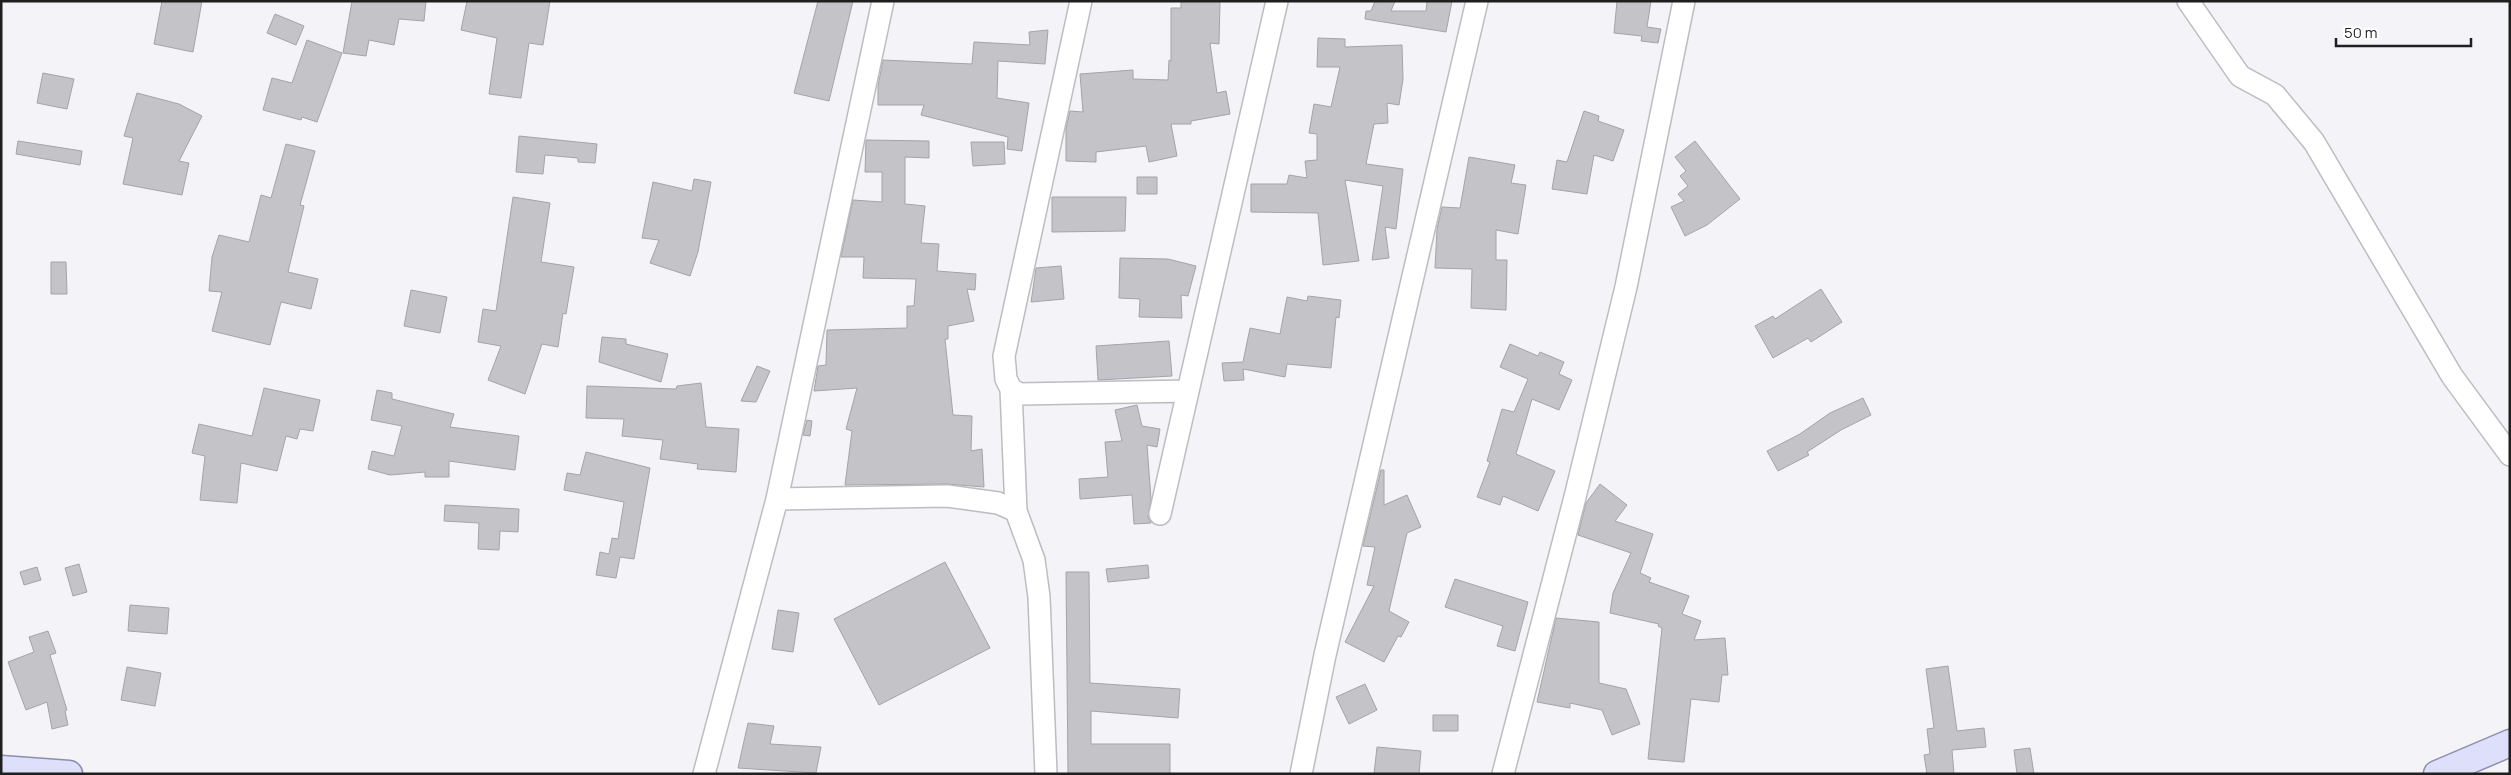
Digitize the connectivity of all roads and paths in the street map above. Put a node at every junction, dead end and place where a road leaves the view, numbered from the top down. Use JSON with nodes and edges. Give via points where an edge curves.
{"nodes":[{"id":1,"x":883,"y":1,"type":"edge"},
{"id":2,"x":1081,"y":1,"type":"edge"},
{"id":3,"x":1277,"y":1,"type":"edge"},
{"id":4,"x":1477,"y":1,"type":"edge"},
{"id":5,"x":1684,"y":1,"type":"edge"},
{"id":6,"x":2188,"y":1,"type":"edge"},
{"id":7,"x":1011,"y":389,"type":"junction"},
{"id":8,"x":1188,"y":391,"type":"junction"},
{"id":9,"x":2510,"y":455,"type":"edge"},
{"id":10,"x":777,"y":499,"type":"junction"},
{"id":11,"x":1016,"y":511,"type":"junction"},
{"id":12,"x":1160,"y":514,"type":"dead end"},
{"id":13,"x":2510,"y":743,"type":"edge"},
{"id":14,"x":1,"y":769,"type":"edge"},
{"id":15,"x":63,"y":773,"type":"edge"},
{"id":16,"x":704,"y":774,"type":"edge"},
{"id":17,"x":1046,"y":774,"type":"edge"},
{"id":18,"x":1301,"y":774,"type":"edge"},
{"id":19,"x":1503,"y":774,"type":"edge"},
{"id":20,"x":2438,"y":774,"type":"edge"}],
"edges":[{"from":1,"to":10,"type":"street"},
{"from":2,"to":7,"type":"street","via":[[1004,356],[1006,379]]},
{"from":3,"to":8,"type":"street"},
{"from":4,"to":18,"type":"street","via":[[1329,636]]},
{"from":5,"to":19,"type":"street","via":[[1626,287]]},
{"from":6,"to":9,"type":"street","via":[[2240,76],[2276,94],[2314,142],[2452,376]]},
{"from":7,"to":8,"type":"street","via":[[1019,394]]},
{"from":7,"to":11,"type":"street"},
{"from":8,"to":12,"type":"street"},
{"from":10,"to":11,"type":"street","via":[[946,496],[998,503]]},
{"from":10,"to":16,"type":"street"},
{"from":11,"to":17,"type":"street","via":[[1034,560],[1039,597]]},
{"from":13,"to":20,"type":"main road"},
{"from":14,"to":15,"type":"main road"}]}
